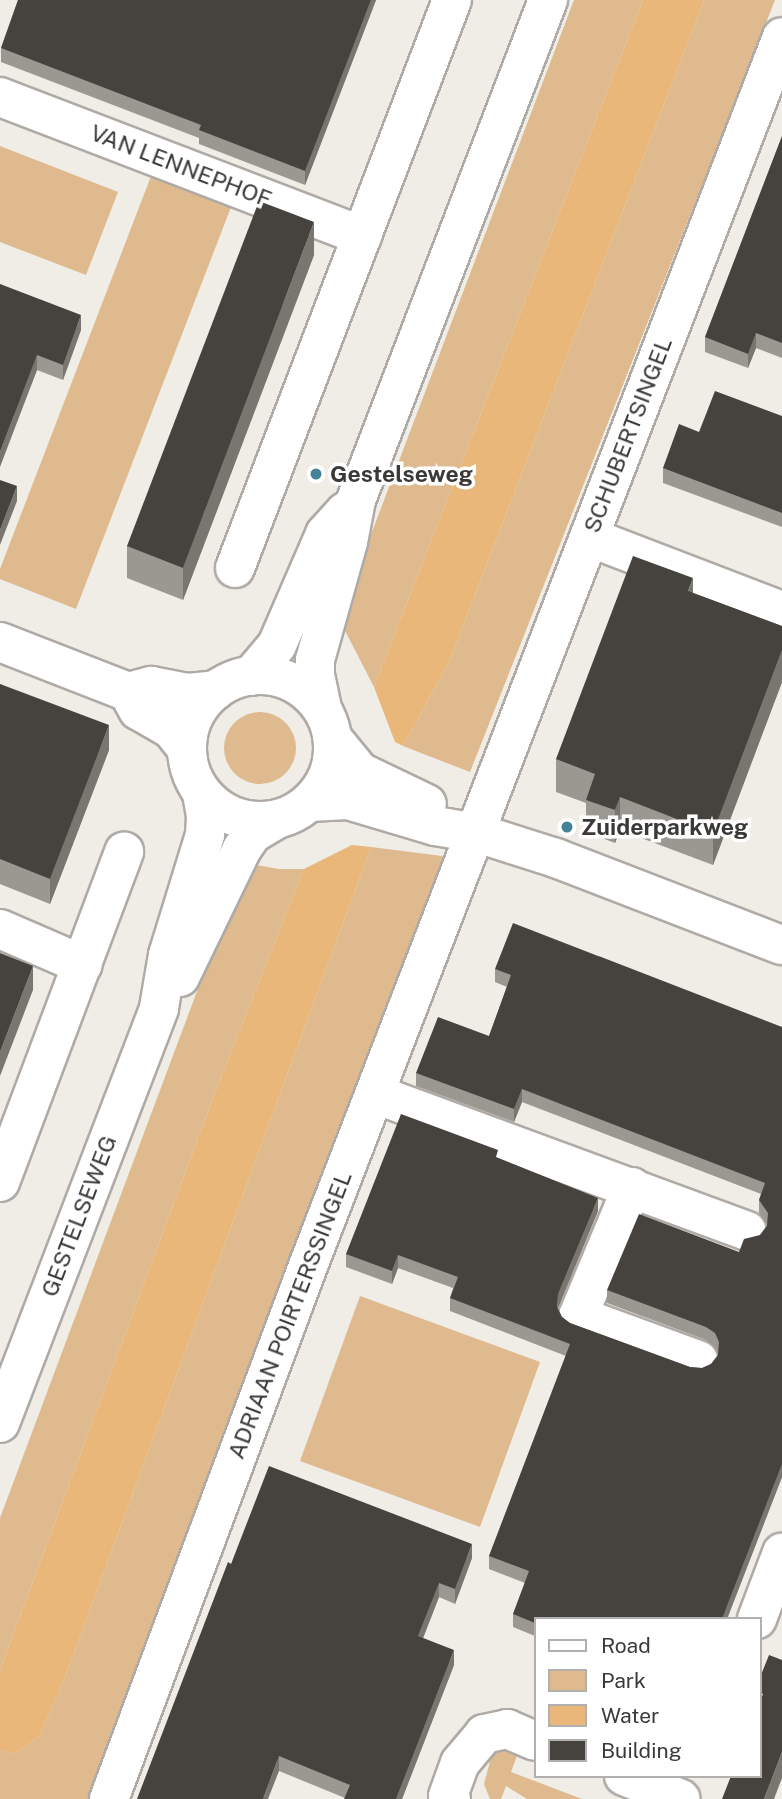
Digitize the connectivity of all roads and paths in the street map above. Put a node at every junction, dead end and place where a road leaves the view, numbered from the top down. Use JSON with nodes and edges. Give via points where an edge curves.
{"nodes":[{"id":1,"x":452,"y":0,"type":"edge"},
{"id":2,"x":548,"y":0,"type":"edge"},
{"id":3,"x":782,"y":37,"type":"edge"},
{"id":4,"x":0,"y":97,"type":"edge"},
{"id":5,"x":362,"y":236,"type":"junction"},
{"id":6,"x":355,"y":500,"type":"junction"},
{"id":7,"x":589,"y":537,"type":"junction"},
{"id":8,"x":235,"y":568,"type":"dead end"},
{"id":9,"x":782,"y":611,"type":"edge"},
{"id":10,"x":0,"y":642,"type":"edge"},
{"id":11,"x":251,"y":676,"type":"junction"},
{"id":12,"x":216,"y":690,"type":"junction"},
{"id":13,"x":128,"y":692,"type":"junction"},
{"id":14,"x":328,"y":723,"type":"junction"},
{"id":15,"x":187,"y":749,"type":"junction"},
{"id":16,"x":202,"y":793,"type":"junction"},
{"id":17,"x":310,"y":802,"type":"junction"},
{"id":18,"x":274,"y":821,"type":"junction"},
{"id":19,"x":477,"y":833,"type":"junction"},
{"id":20,"x":124,"y":852,"type":"dead end"},
{"id":21,"x":0,"y":929,"type":"edge"},
{"id":22,"x":782,"y":945,"type":"edge"},
{"id":23,"x":83,"y":965,"type":"junction"},
{"id":24,"x":159,"y":1008,"type":"junction"},
{"id":25,"x":375,"y":1094,"type":"junction"},
{"id":26,"x":0,"y":1182,"type":"edge"},
{"id":27,"x":632,"y":1186,"type":"junction"},
{"id":28,"x":747,"y":1231,"type":"dead end"},
{"id":29,"x":698,"y":1360,"type":"dead end"},
{"id":30,"x":0,"y":1423,"type":"edge"},
{"id":31,"x":782,"y":1553,"type":"edge"},
{"id":32,"x":758,"y":1617,"type":"edge"},
{"id":33,"x":534,"y":1741,"type":"edge"},
{"id":34,"x":629,"y":1778,"type":"edge"},
{"id":35,"x":696,"y":1778,"type":"edge"},
{"id":36,"x":109,"y":1799,"type":"edge"},
{"id":37,"x":451,"y":1799,"type":"edge"},
{"id":38,"x":681,"y":1799,"type":"edge"},
{"id":39,"x":688,"y":1799,"type":"edge"}],
"edges":[{"from":1,"to":5,"type":"street"},
{"from":2,"to":6,"type":"street"},
{"from":3,"to":7,"type":"street","name":"SCHUBERTSINGEL"},
{"from":4,"to":5,"type":"street","name":"VAN LENNEPHOF"},
{"from":5,"to":8,"type":"street"},
{"from":6,"to":11,"type":"street","via":[[325,534],[277,645]]},
{"from":6,"to":14,"type":"street","via":[[315,660]]},
{"from":7,"to":9,"type":"street"},
{"from":7,"to":19,"type":"street","name":"SCHUBERTSINGEL"},
{"from":10,"to":13,"type":"street"},
{"from":11,"to":12,"type":"street"},
{"from":11,"to":14,"type":"street","via":[[283,679],[312,695]]},
{"from":12,"to":13,"type":"street","via":[[188,693],[151,686]]},
{"from":12,"to":15,"type":"street","via":[[194,716]]},
{"from":13,"to":15,"type":"street","via":[[138,710],[172,730]]},
{"from":14,"to":17,"type":"street","via":[[330,774]]},
{"from":14,"to":19,"type":"street","via":[[360,772]]},
{"from":15,"to":16,"type":"street"},
{"from":16,"to":18,"type":"street","via":[[242,820]]},
{"from":16,"to":24,"type":"street","name":"GESTELSEWEG","via":[[205,835],[169,955]]},
{"from":17,"to":18,"type":"street"},
{"from":17,"to":19,"type":"street","via":[[348,800],[435,826]]},
{"from":18,"to":24,"type":"street","name":"GESTELSEWEG","via":[[252,834],[242,849],[189,963]]},
{"from":19,"to":22,"type":"street","via":[[556,858]]},
{"from":19,"to":25,"type":"street","name":"ADRIAAN POIRTERSSINGEL"},
{"from":20,"to":23,"type":"street"},
{"from":21,"to":23,"type":"street"},
{"from":23,"to":26,"type":"street"},
{"from":24,"to":30,"type":"street","name":"GESTELSEWEG"},
{"from":25,"to":27,"type":"street"},
{"from":25,"to":36,"type":"street","name":"ADRIAAN POIRTERSSINGEL"},
{"from":27,"to":28,"type":"street"},
{"from":27,"to":29,"type":"street","via":[[578,1316]]},
{"from":31,"to":32,"type":"street"},
{"from":33,"to":37,"type":"street","via":[[507,1729],[484,1734],[460,1763],[448,1796]]},
{"from":34,"to":38,"type":"street"},
{"from":35,"to":39,"type":"street"}]}
